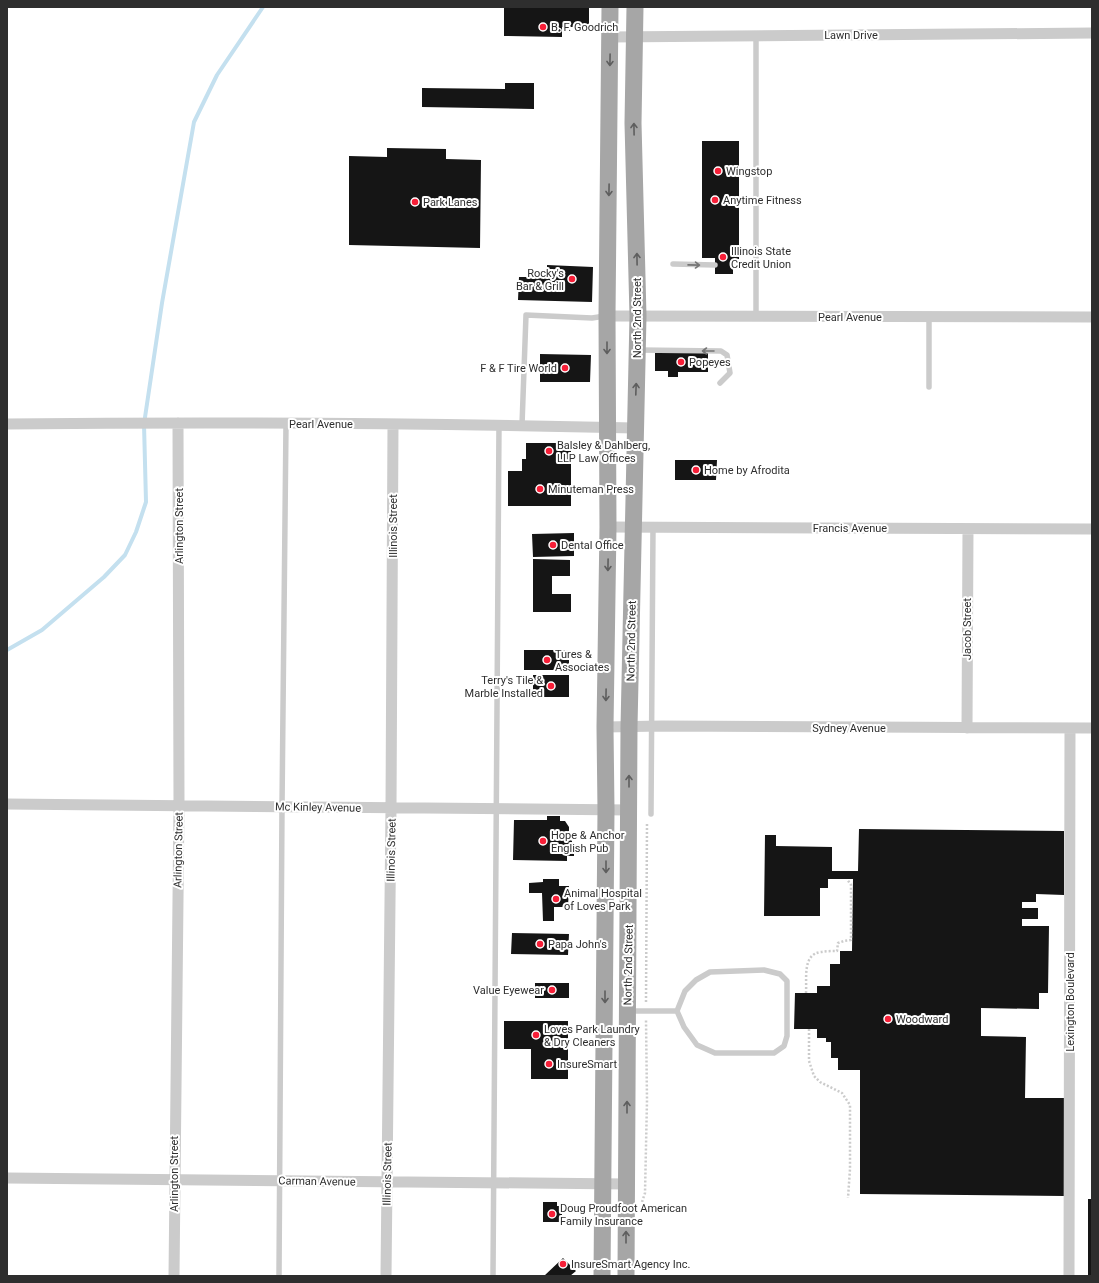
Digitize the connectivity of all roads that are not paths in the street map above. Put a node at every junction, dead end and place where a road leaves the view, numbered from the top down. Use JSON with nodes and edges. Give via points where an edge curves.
{"nodes":[{"id":1,"x":610,"y":7,"type":"edge"},
{"id":2,"x":635,"y":7,"type":"edge"},
{"id":3,"x":1092,"y":33,"type":"edge"},
{"id":4,"x":756,"y":36,"type":"junction"},
{"id":5,"x":610,"y":37,"type":"junction"},
{"id":6,"x":634,"y":37,"type":"junction"},
{"id":7,"x":673,"y":264,"type":"dead end"},
{"id":8,"x":715,"y":265,"type":"dead end"},
{"id":9,"x":733,"y":266,"type":"dead end"},
{"id":10,"x":756,"y":266,"type":"junction"},
{"id":11,"x":608,"y":316,"type":"junction"},
{"id":12,"x":638,"y":316,"type":"junction"},
{"id":13,"x":756,"y":316,"type":"junction"},
{"id":14,"x":929,"y":317,"type":"junction"},
{"id":15,"x":1092,"y":317,"type":"edge"},
{"id":16,"x":637,"y":350,"type":"junction"},
{"id":17,"x":720,"y":383,"type":"dead end"},
{"id":18,"x":929,"y":387,"type":"dead end"},
{"id":19,"x":7,"y":424,"type":"edge"},
{"id":20,"x":178,"y":424,"type":"junction"},
{"id":21,"x":286,"y":424,"type":"junction"},
{"id":22,"x":393,"y":424,"type":"junction"},
{"id":23,"x":499,"y":425,"type":"junction"},
{"id":24,"x":522,"y":425,"type":"junction"},
{"id":25,"x":607,"y":428,"type":"junction"},
{"id":26,"x":635,"y":428,"type":"junction"},
{"id":27,"x":608,"y":527,"type":"junction"},
{"id":28,"x":634,"y":527,"type":"junction"},
{"id":29,"x":653,"y":528,"type":"junction"},
{"id":30,"x":968,"y":529,"type":"junction"},
{"id":31,"x":1092,"y":529,"type":"edge"},
{"id":32,"x":629,"y":727,"type":"junction"},
{"id":33,"x":651,"y":727,"type":"junction"},
{"id":34,"x":606,"y":728,"type":"junction"},
{"id":35,"x":967,"y":728,"type":"junction"},
{"id":36,"x":1070,"y":728,"type":"junction"},
{"id":37,"x":1092,"y":728,"type":"edge"},
{"id":38,"x":7,"y":804,"type":"edge"},
{"id":39,"x":179,"y":805,"type":"junction"},
{"id":40,"x":282,"y":807,"type":"junction"},
{"id":41,"x":391,"y":808,"type":"junction"},
{"id":42,"x":496,"y":809,"type":"junction"},
{"id":43,"x":606,"y":810,"type":"junction"},
{"id":44,"x":629,"y":810,"type":"junction"},
{"id":45,"x":650,"y":814,"type":"dead end"},
{"id":46,"x":627,"y":1011,"type":"junction"},
{"id":47,"x":677,"y":1011,"type":"junction"},
{"id":48,"x":7,"y":1178,"type":"edge"},
{"id":49,"x":174,"y":1179,"type":"junction"},
{"id":50,"x":279,"y":1180,"type":"junction"},
{"id":51,"x":387,"y":1182,"type":"junction"},
{"id":52,"x":493,"y":1182,"type":"junction"},
{"id":53,"x":604,"y":1184,"type":"junction"},
{"id":54,"x":626,"y":1184,"type":"junction"},
{"id":55,"x":174,"y":1276,"type":"edge"},
{"id":56,"x":279,"y":1276,"type":"edge"},
{"id":57,"x":386,"y":1276,"type":"edge"},
{"id":58,"x":493,"y":1276,"type":"edge"},
{"id":59,"x":602,"y":1276,"type":"edge"},
{"id":60,"x":626,"y":1276,"type":"edge"},
{"id":61,"x":1069,"y":1276,"type":"edge"}],
"edges":[{"from":1,"to":5,"type":"main road","name":"North 2nd Street"},
{"from":2,"to":6,"type":"main road","name":"North 2nd Street"},
{"from":3,"to":4,"type":"street","name":"Lawn Drive"},
{"from":4,"to":6,"type":"street","name":"Lawn Drive"},
{"from":4,"to":10,"type":"lane"},
{"from":5,"to":6,"type":"street","name":"Lawn Drive"},
{"from":5,"to":11,"type":"main road","name":"North 2nd Street","one_way":true},
{"from":12,"to":6,"type":"main road","name":"North 2nd Street","one_way":true,"via":[[633,123]]},
{"from":7,"to":8,"type":"lane","one_way":true},
{"from":9,"to":10,"type":"lane"},
{"from":10,"to":13,"type":"lane"},
{"from":11,"to":12,"type":"street","name":"Pearl Avenue"},
{"from":11,"to":24,"type":"lane","via":[[592,318],[526,315]]},
{"from":11,"to":25,"type":"main road","name":"North 2nd Street","one_way":true},
{"from":12,"to":13,"type":"street","name":"Pearl Avenue"},
{"from":12,"to":16,"type":"main road","name":"North 2nd Street"},
{"from":13,"to":14,"type":"street","name":"Pearl Avenue"},
{"from":14,"to":15,"type":"street","name":"Pearl Avenue"},
{"from":14,"to":18,"type":"lane"},
{"from":17,"to":16,"type":"lane","one_way":true,"via":[[730,373],[727,355],[721,351]]},
{"from":26,"to":16,"type":"main road","name":"North 2nd Street","one_way":true},
{"from":19,"to":20,"type":"street","name":"Pearl Avenue"},
{"from":20,"to":21,"type":"street","name":"Pearl Avenue"},
{"from":20,"to":39,"type":"street","name":"Arlington Street"},
{"from":21,"to":22,"type":"street","name":"Pearl Avenue"},
{"from":21,"to":40,"type":"lane"},
{"from":22,"to":23,"type":"street","name":"Pearl Avenue"},
{"from":22,"to":41,"type":"street","name":"Illinois Street"},
{"from":23,"to":24,"type":"street","name":"Pearl Avenue"},
{"from":23,"to":42,"type":"lane"},
{"from":24,"to":25,"type":"street","name":"Pearl Avenue"},
{"from":25,"to":26,"type":"street","name":"Pearl Avenue"},
{"from":25,"to":27,"type":"main road","name":"North 2nd Street"},
{"from":26,"to":28,"type":"main road","name":"North 2nd Street"},
{"from":27,"to":28,"type":"street","name":"Francis Avenue"},
{"from":27,"to":34,"type":"main road","name":"North 2nd Street","one_way":true},
{"from":28,"to":29,"type":"street","name":"Francis Avenue"},
{"from":28,"to":32,"type":"main road","name":"North 2nd Street"},
{"from":29,"to":30,"type":"street","name":"Francis Avenue"},
{"from":29,"to":33,"type":"lane"},
{"from":30,"to":31,"type":"street","name":"Francis Avenue"},
{"from":30,"to":35,"type":"street","name":"Jacob Street"},
{"from":32,"to":33,"type":"street","name":"Sydney Avenue"},
{"from":32,"to":34,"type":"street","name":"Sydney Avenue"},
{"from":44,"to":32,"type":"main road","name":"North 2nd Street","one_way":true},
{"from":33,"to":35,"type":"street","name":"Sydney Avenue"},
{"from":33,"to":45,"type":"lane"},
{"from":34,"to":43,"type":"main road","name":"North 2nd Street"},
{"from":35,"to":36,"type":"street","name":"Sydney Avenue"},
{"from":36,"to":37,"type":"street","name":"Sydney Avenue"},
{"from":36,"to":61,"type":"street","name":"Lexington Boulevard"},
{"from":38,"to":39,"type":"street","name":"Mc Kinley Avenue"},
{"from":39,"to":40,"type":"street","name":"Mc Kinley Avenue"},
{"from":39,"to":49,"type":"street","name":"Arlington Street"},
{"from":40,"to":41,"type":"street","name":"Mc Kinley Avenue"},
{"from":40,"to":50,"type":"lane"},
{"from":41,"to":42,"type":"street","name":"Mc Kinley Avenue"},
{"from":41,"to":51,"type":"street","name":"Illinois Street"},
{"from":42,"to":43,"type":"street","name":"Mc Kinley Avenue"},
{"from":42,"to":52,"type":"lane"},
{"from":43,"to":44,"type":"street","name":"Mc Kinley Avenue"},
{"from":43,"to":53,"type":"main road","name":"North 2nd Street","one_way":true},
{"from":44,"to":46,"type":"main road","name":"North 2nd Street"},
{"from":46,"to":47,"type":"lane"},
{"from":54,"to":46,"type":"main road","name":"North 2nd Street","one_way":true},
{"from":47,"to":47,"type":"lane","via":[[697,1046],[715,1053],[774,1053],[784,1046],[787,1036],[787,981],[780,974],[764,970],[710,972],[696,980],[685,991]]},
{"from":48,"to":49,"type":"street","name":"Carman Avenue"},
{"from":49,"to":50,"type":"street","name":"Carman Avenue"},
{"from":49,"to":55,"type":"street","name":"Arlington Street"},
{"from":50,"to":51,"type":"street","name":"Carman Avenue"},
{"from":50,"to":56,"type":"lane"},
{"from":51,"to":52,"type":"street","name":"Carman Avenue"},
{"from":51,"to":57,"type":"street","name":"Illinois Street"},
{"from":52,"to":53,"type":"street","name":"Carman Avenue"},
{"from":52,"to":58,"type":"lane"},
{"from":53,"to":54,"type":"street","name":"Carman Avenue"},
{"from":53,"to":59,"type":"main road","name":"North 2nd Street"},
{"from":60,"to":54,"type":"main road","name":"North 2nd Street","one_way":true}]}
